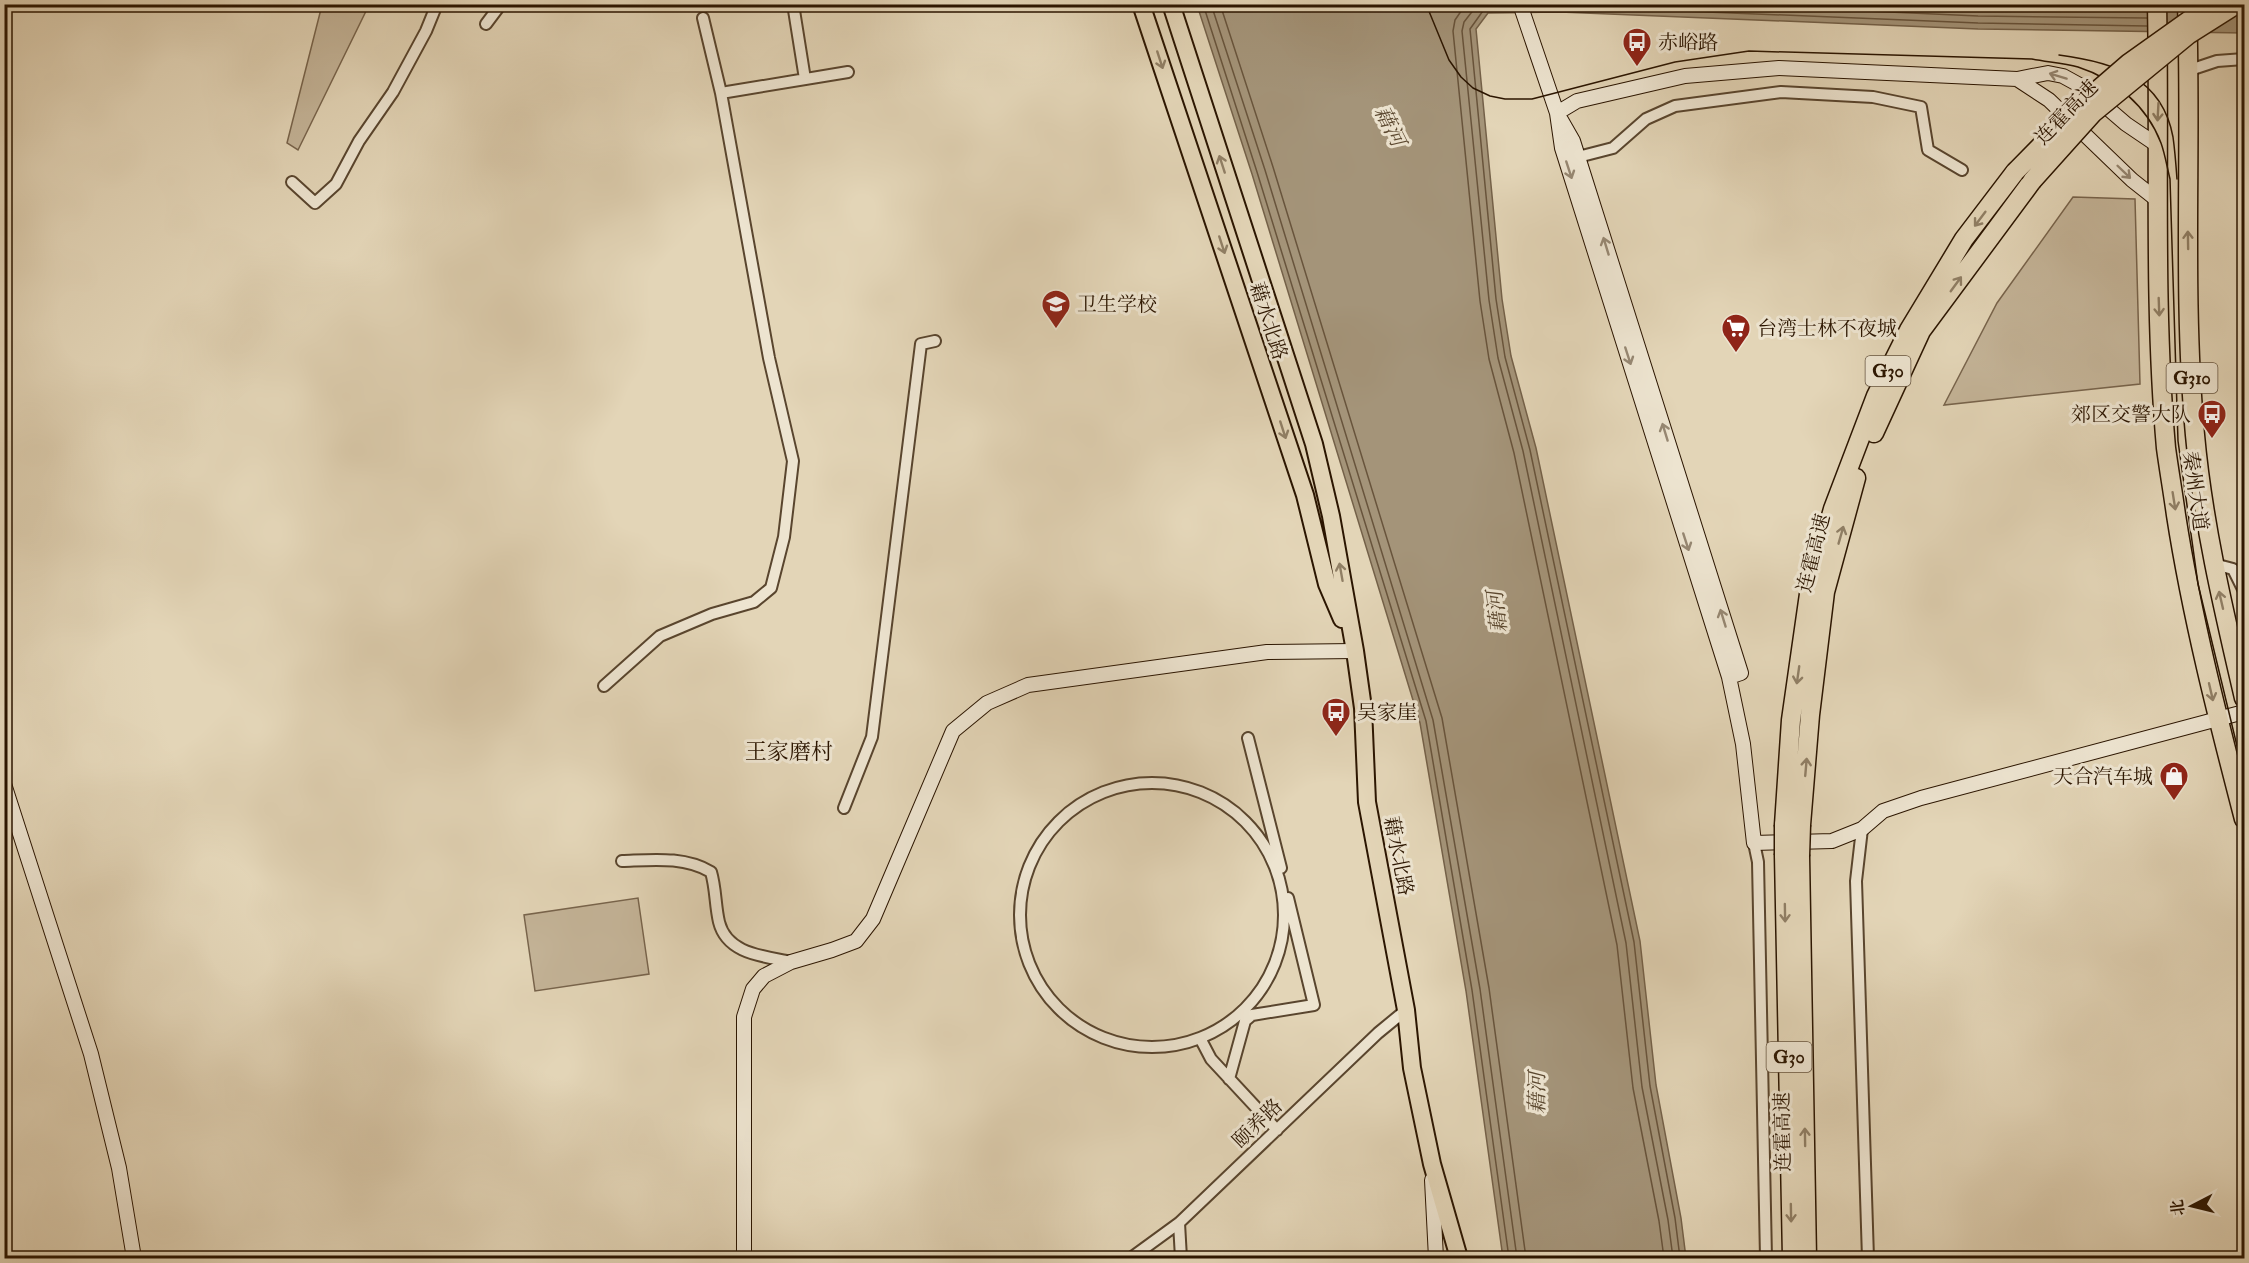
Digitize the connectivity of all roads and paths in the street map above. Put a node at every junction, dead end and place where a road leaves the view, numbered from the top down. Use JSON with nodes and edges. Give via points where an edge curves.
{"nodes":[{"id":1,"x":437,"y":4,"type":"edge"},
{"id":2,"x":501,"y":4,"type":"edge"},
{"id":3,"x":793,"y":4,"type":"edge"},
{"id":4,"x":1141,"y":4,"type":"edge"},
{"id":5,"x":1171,"y":4,"type":"edge"},
{"id":6,"x":1520,"y":4,"type":"edge"},
{"id":7,"x":2157,"y":4,"type":"edge"},
{"id":8,"x":2187,"y":4,"type":"edge"},
{"id":9,"x":2212,"y":4,"type":"edge"},
{"id":10,"x":2237,"y":4,"type":"edge"},
{"id":11,"x":703,"y":18,"type":"dead end"},
{"id":12,"x":486,"y":24,"type":"dead end"},
{"id":13,"x":2244,"y":59,"type":"edge"},
{"id":14,"x":2187,"y":71,"type":"junction"},
{"id":15,"x":849,"y":72,"type":"dead end"},
{"id":16,"x":805,"y":79,"type":"junction"},
{"id":17,"x":2017,"y":79,"type":"junction"},
{"id":18,"x":721,"y":93,"type":"junction"},
{"id":19,"x":1557,"y":113,"type":"junction"},
{"id":20,"x":2157,"y":145,"type":"junction"},
{"id":21,"x":1578,"y":157,"type":"junction"},
{"id":22,"x":1962,"y":170,"type":"dead end"},
{"id":23,"x":292,"y":182,"type":"dead end"},
{"id":24,"x":2156,"y":199,"type":"junction"},
{"id":25,"x":935,"y":341,"type":"dead end"},
{"id":26,"x":2214,"y":564,"type":"junction"},
{"id":27,"x":2244,"y":591,"type":"edge"},
{"id":28,"x":1817,"y":593,"type":"junction"},
{"id":29,"x":1355,"y":651,"type":"junction"},
{"id":30,"x":1729,"y":677,"type":"junction"},
{"id":31,"x":604,"y":686,"type":"dead end"},
{"id":32,"x":2244,"y":698,"type":"edge"},
{"id":33,"x":2244,"y":712,"type":"edge"},
{"id":34,"x":2217,"y":718,"type":"junction"},
{"id":35,"x":1248,"y":738,"type":"dead end"},
{"id":36,"x":4,"y":784,"type":"edge"},
{"id":37,"x":844,"y":808,"type":"dead end"},
{"id":38,"x":2244,"y":819,"type":"edge"},
{"id":39,"x":1862,"y":829,"type":"junction"},
{"id":40,"x":1754,"y":843,"type":"junction"},
{"id":41,"x":1792,"y":856,"type":"junction"},
{"id":42,"x":622,"y":861,"type":"dead end"},
{"id":43,"x":791,"y":962,"type":"junction"},
{"id":44,"x":1406,"y":1010,"type":"junction"},
{"id":45,"x":1200,"y":1038,"type":"junction"},
{"id":46,"x":1412,"y":1068,"type":"junction"},
{"id":47,"x":1229,"y":1079,"type":"junction"},
{"id":48,"x":1277,"y":1130,"type":"junction"},
{"id":49,"x":1432,"y":1164,"type":"junction"},
{"id":50,"x":1179,"y":1223,"type":"junction"},
{"id":51,"x":134,"y":1258,"type":"edge"},
{"id":52,"x":744,"y":1258,"type":"edge"},
{"id":53,"x":1131,"y":1258,"type":"edge"},
{"id":54,"x":1181,"y":1258,"type":"edge"},
{"id":55,"x":1436,"y":1258,"type":"edge"},
{"id":56,"x":1459,"y":1258,"type":"edge"},
{"id":57,"x":1469,"y":1258,"type":"edge"},
{"id":58,"x":1766,"y":1258,"type":"edge"},
{"id":59,"x":1792,"y":1258,"type":"edge"},
{"id":60,"x":1807,"y":1258,"type":"edge"},
{"id":61,"x":1868,"y":1258,"type":"edge"}],
"edges":[{"from":1,"to":23,"type":"street","via":[[393,92],[359,141],[336,184],[315,203]]},
{"from":2,"to":12,"type":"street"},
{"from":3,"to":16,"type":"street"},
{"from":4,"to":29,"type":"main road","name":"藉水北路","one_way":true,"via":[[1305,495],[1327,584]]},
{"from":29,"to":5,"type":"main road","name":"藉水北路","one_way":true,"via":[[1314,444]]},
{"from":6,"to":19,"type":"main road"},
{"from":7,"to":20,"type":"highway","name":"秦州大道","number":"G310","one_way":true},
{"from":8,"to":14,"type":"highway","name":"秦州大道","number":"G310","bridge":true},
{"from":9,"to":28,"type":"highway","name":"连霍高速","number":"G30","one_way":true,"bridge":true,"via":[[2129,63],[2085,101],[2015,172],[1964,239],[1909,330],[1881,387],[1833,509]]},
{"from":28,"to":10,"type":"highway","name":"连霍高速","number":"G30","one_way":true,"bridge":true,"via":[[1858,468],[1921,331],[2032,181],[2093,112],[2188,35]]},
{"from":11,"to":18,"type":"street"},
{"from":13,"to":14,"type":"street","via":[[2217,61]]},
{"from":26,"to":14,"type":"highway","name":"秦州大道","number":"G310","one_way":true,"via":[[2195,437],[2189,343]]},
{"from":15,"to":16,"type":"street"},
{"from":16,"to":18,"type":"street"},
{"from":17,"to":19,"type":"main road","via":[[1779,68],[1685,76],[1577,101]]},
{"from":20,"to":17,"type":"main road","one_way":true,"via":[[2063,76],[2048,72]]},
{"from":17,"to":24,"type":"main road","one_way":true,"via":[[2049,100]]},
{"from":18,"to":31,"type":"street","via":[[769,358],[794,461],[784,537],[771,588],[754,602],[712,614],[660,636]]},
{"from":19,"to":21,"type":"main road","via":[[1574,141]]},
{"from":19,"to":30,"type":"main road","one_way":true,"via":[[1562,148]]},
{"from":20,"to":24,"type":"highway","name":"秦州大道","number":"G310"},
{"from":21,"to":22,"type":"street","via":[[1613,148],[1646,119],[1675,106],[1781,92],[1873,97],[1921,107],[1928,150]]},
{"from":30,"to":21,"type":"main road","one_way":true,"via":[[1741,673]]},
{"from":24,"to":34,"type":"highway","name":"秦州大道","number":"G310","one_way":true,"via":[[2167,449],[2187,586]]},
{"from":25,"to":37,"type":"street","via":[[921,344],[872,737]]},
{"from":26,"to":27,"type":"street","via":[[2233,569]]},
{"from":32,"to":26,"type":"highway","name":"秦州大道","number":"G310","one_way":true},
{"from":28,"to":41,"type":"highway","name":"连霍高速","number":"G30","bridge":true,"via":[[1810,715],[1792,825]]},
{"from":29,"to":43,"type":"main road","via":[[1267,652],[1028,685],[987,703],[953,731],[873,919],[856,941]]},
{"from":29,"to":44,"type":"main road","name":"藉水北路","via":[[1363,708],[1367,802]]},
{"from":30,"to":40,"type":"main road","via":[[1743,744]]},
{"from":33,"to":34,"type":"main road"},
{"from":34,"to":38,"type":"highway","name":"秦州大道","number":"G310"},
{"from":34,"to":39,"type":"main road","via":[[1921,798],[1883,811]]},
{"from":35,"to":47,"type":"street","via":[[1314,1005],[1252,1015],[1245,1021]]},
{"from":36,"to":51,"type":"main road","via":[[91,1054],[119,1168]]},
{"from":39,"to":40,"type":"main road","via":[[1832,841]]},
{"from":39,"to":61,"type":"street","via":[[1856,881]]},
{"from":40,"to":58,"type":"street","via":[[1758,862]]},
{"from":41,"to":59,"type":"highway","name":"连霍高速","number":"G30","one_way":true},
{"from":60,"to":41,"type":"highway","name":"连霍高速","number":"G30","one_way":true},
{"from":42,"to":43,"type":"street","via":[[666,860],[697,864],[711,872],[725,938],[746,952]]},
{"from":43,"to":52,"type":"main road","via":[[764,976],[753,989],[744,1017]]},
{"from":44,"to":46,"type":"main road","name":"藉水北路"},
{"from":44,"to":48,"type":"street","name":"颐养路"},
{"from":45,"to":45,"type":"street","via":[[1243,1012],[1275,965],[1284,915],[1275,866],[1243,819],[1208,795],[1152,782],[1110,789],[1084,801],[1061,819],[1042,840],[1029,866],[1020,908],[1021,936],[1029,964],[1051,1001],[1072,1021],[1096,1035],[1123,1045],[1152,1048]]},
{"from":45,"to":47,"type":"street","via":[[1211,1059]]},
{"from":46,"to":49,"type":"main road","name":"藉水北路"},
{"from":46,"to":57,"type":"main road","name":"藉水北路"},
{"from":47,"to":48,"type":"street"},
{"from":48,"to":50,"type":"street","name":"颐养路"},
{"from":49,"to":55,"type":"main road"},
{"from":49,"to":56,"type":"main road","name":"藉水北路"},
{"from":50,"to":53,"type":"street","name":"颐养路"},
{"from":50,"to":54,"type":"street"}]}
